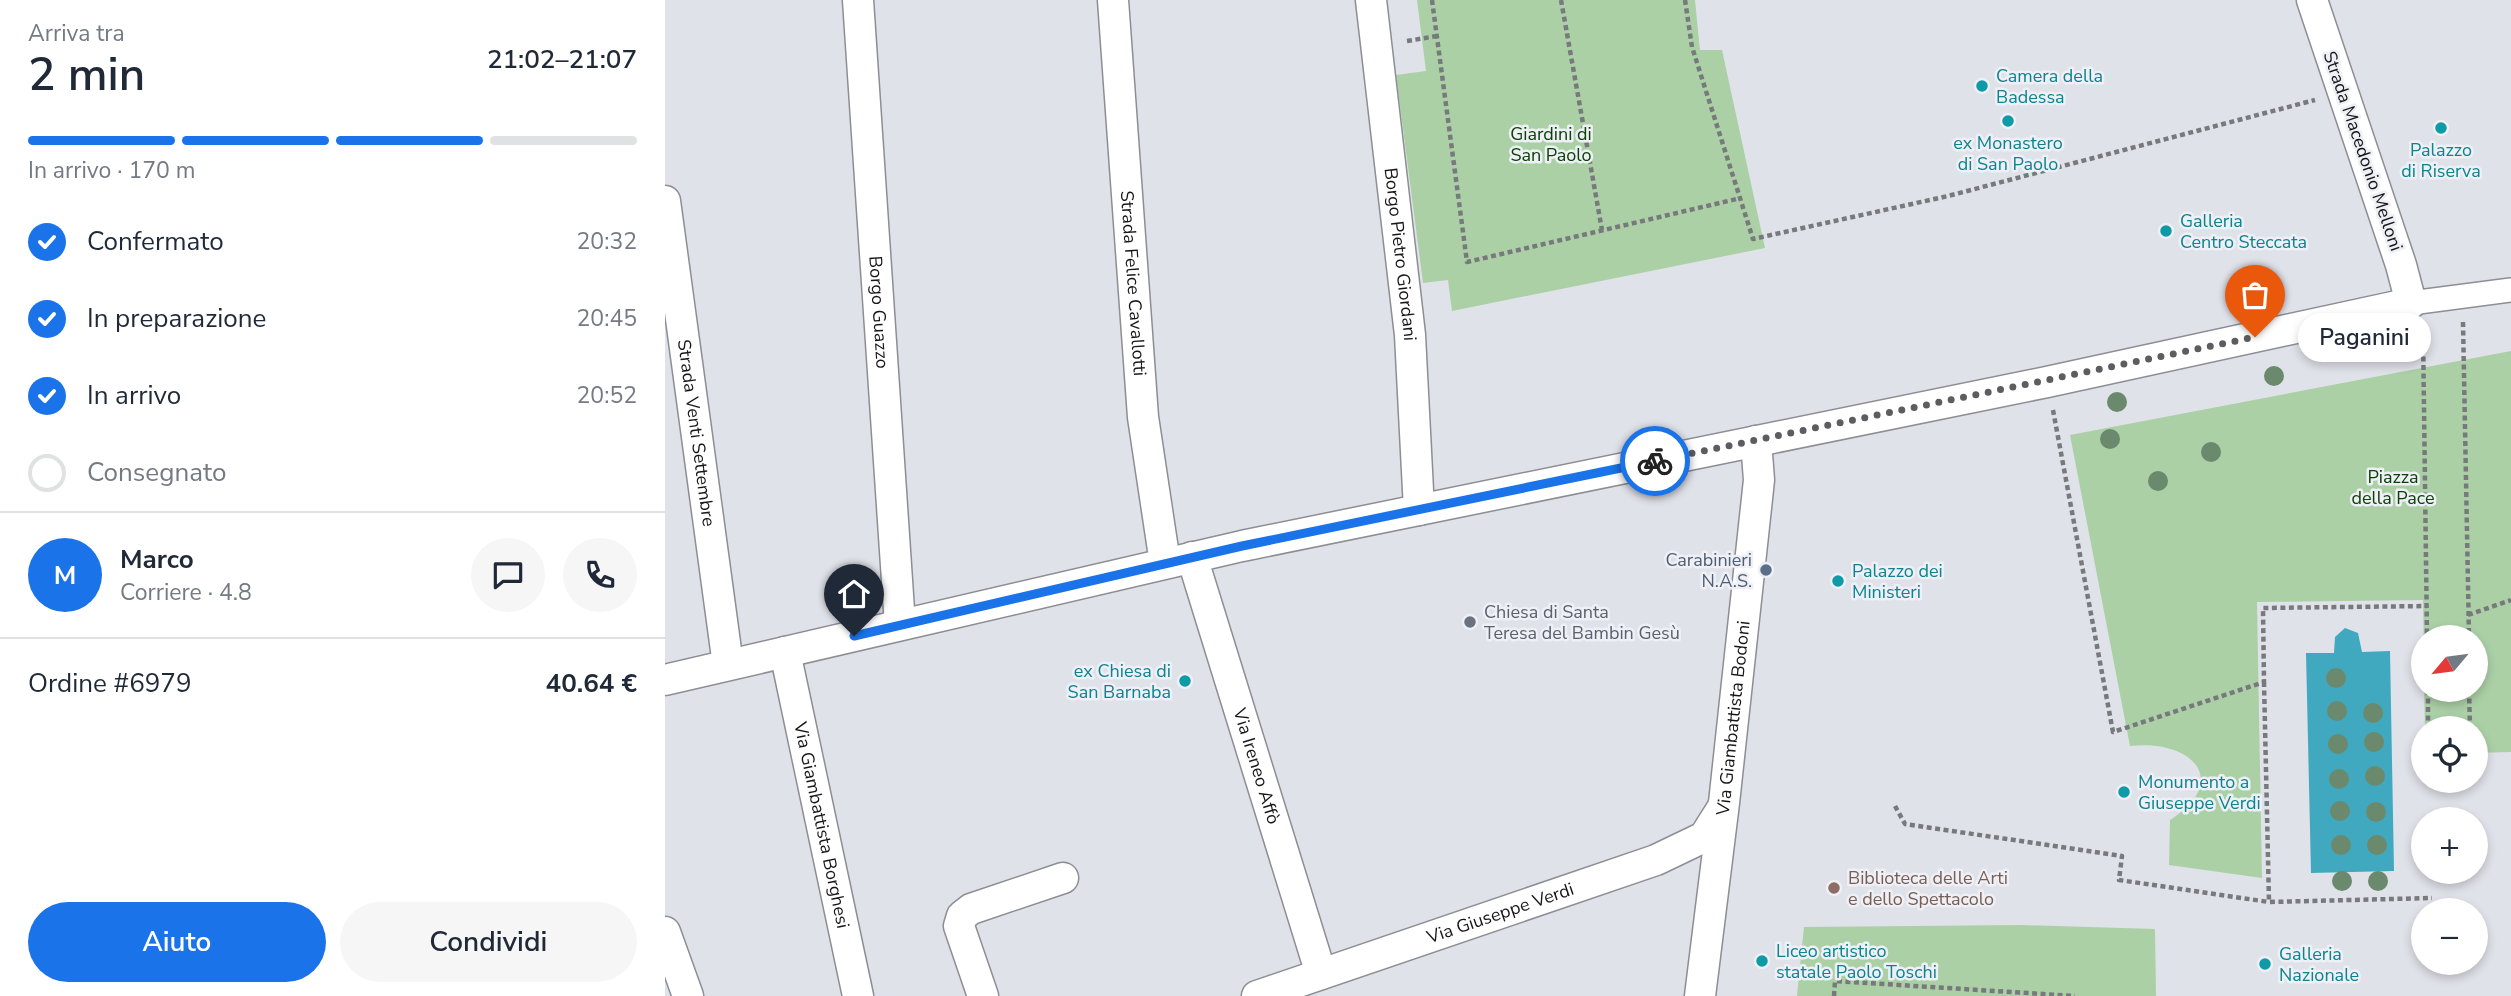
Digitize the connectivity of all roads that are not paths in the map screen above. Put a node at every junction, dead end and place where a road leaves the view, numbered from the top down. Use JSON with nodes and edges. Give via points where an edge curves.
{"nodes":[{"id":1,"x":858,"y":0,"type":"edge"},
{"id":2,"x":1113,"y":0,"type":"edge"},
{"id":3,"x":1371,"y":0,"type":"edge"},
{"id":4,"x":2312,"y":0,"type":"edge"},
{"id":5,"x":665,"y":201,"type":"edge"},
{"id":6,"x":2511,"y":290,"type":"edge"},
{"id":7,"x":2416,"y":303,"type":"junction"},
{"id":8,"x":1756,"y":441,"type":"junction"},
{"id":9,"x":1419,"y":510,"type":"junction"},
{"id":10,"x":1179,"y":560,"type":"junction"},
{"id":11,"x":900,"y":625,"type":"junction"},
{"id":12,"x":785,"y":652,"type":"junction"},
{"id":13,"x":728,"y":665,"type":"junction"},
{"id":14,"x":665,"y":680,"type":"edge"},
{"id":15,"x":1724,"y":803,"type":"junction"},
{"id":16,"x":1063,"y":877,"type":"dead end"},
{"id":17,"x":665,"y":932,"type":"edge"},
{"id":18,"x":1321,"y":974,"type":"junction"},
{"id":19,"x":688,"y":996,"type":"edge"},
{"id":20,"x":858,"y":996,"type":"edge"},
{"id":21,"x":983,"y":996,"type":"edge"},
{"id":22,"x":1257,"y":996,"type":"edge"},
{"id":23,"x":1700,"y":996,"type":"edge"}],
"edges":[{"from":1,"to":11,"type":"street","name":"Borgo Guazzo"},
{"from":2,"to":10,"type":"street","name":"Strada Felice Cavallotti","via":[[1143,417]]},
{"from":3,"to":9,"type":"street","name":"Borgo Pietro Giordani","via":[[1410,335]]},
{"from":4,"to":7,"type":"street","name":"Strada Macedonio Melloni"},
{"from":5,"to":13,"type":"street","name":"Strada Venti Settembre"},
{"from":6,"to":7,"type":"street"},
{"from":7,"to":8,"type":"street"},
{"from":8,"to":9,"type":"street"},
{"from":8,"to":15,"type":"street","name":"Via Giambattista Bodoni","via":[[1759,480]]},
{"from":9,"to":10,"type":"street"},
{"from":10,"to":11,"type":"street"},
{"from":10,"to":18,"type":"street","name":"Via Ireneo Affò"},
{"from":11,"to":12,"type":"street"},
{"from":12,"to":13,"type":"street"},
{"from":12,"to":20,"type":"street","name":"Via Giambattista Borghesi"},
{"from":13,"to":14,"type":"street"},
{"from":15,"to":18,"type":"street","name":"Via Giuseppe Verdi","via":[[1704,836],[1656,860]]},
{"from":15,"to":23,"type":"street","name":"Via Giambattista Bodoni"},
{"from":16,"to":21,"type":"street","via":[[962,916],[959,926]]},
{"from":17,"to":19,"type":"street"},
{"from":18,"to":22,"type":"street","name":"Via Giuseppe Verdi"}]}
